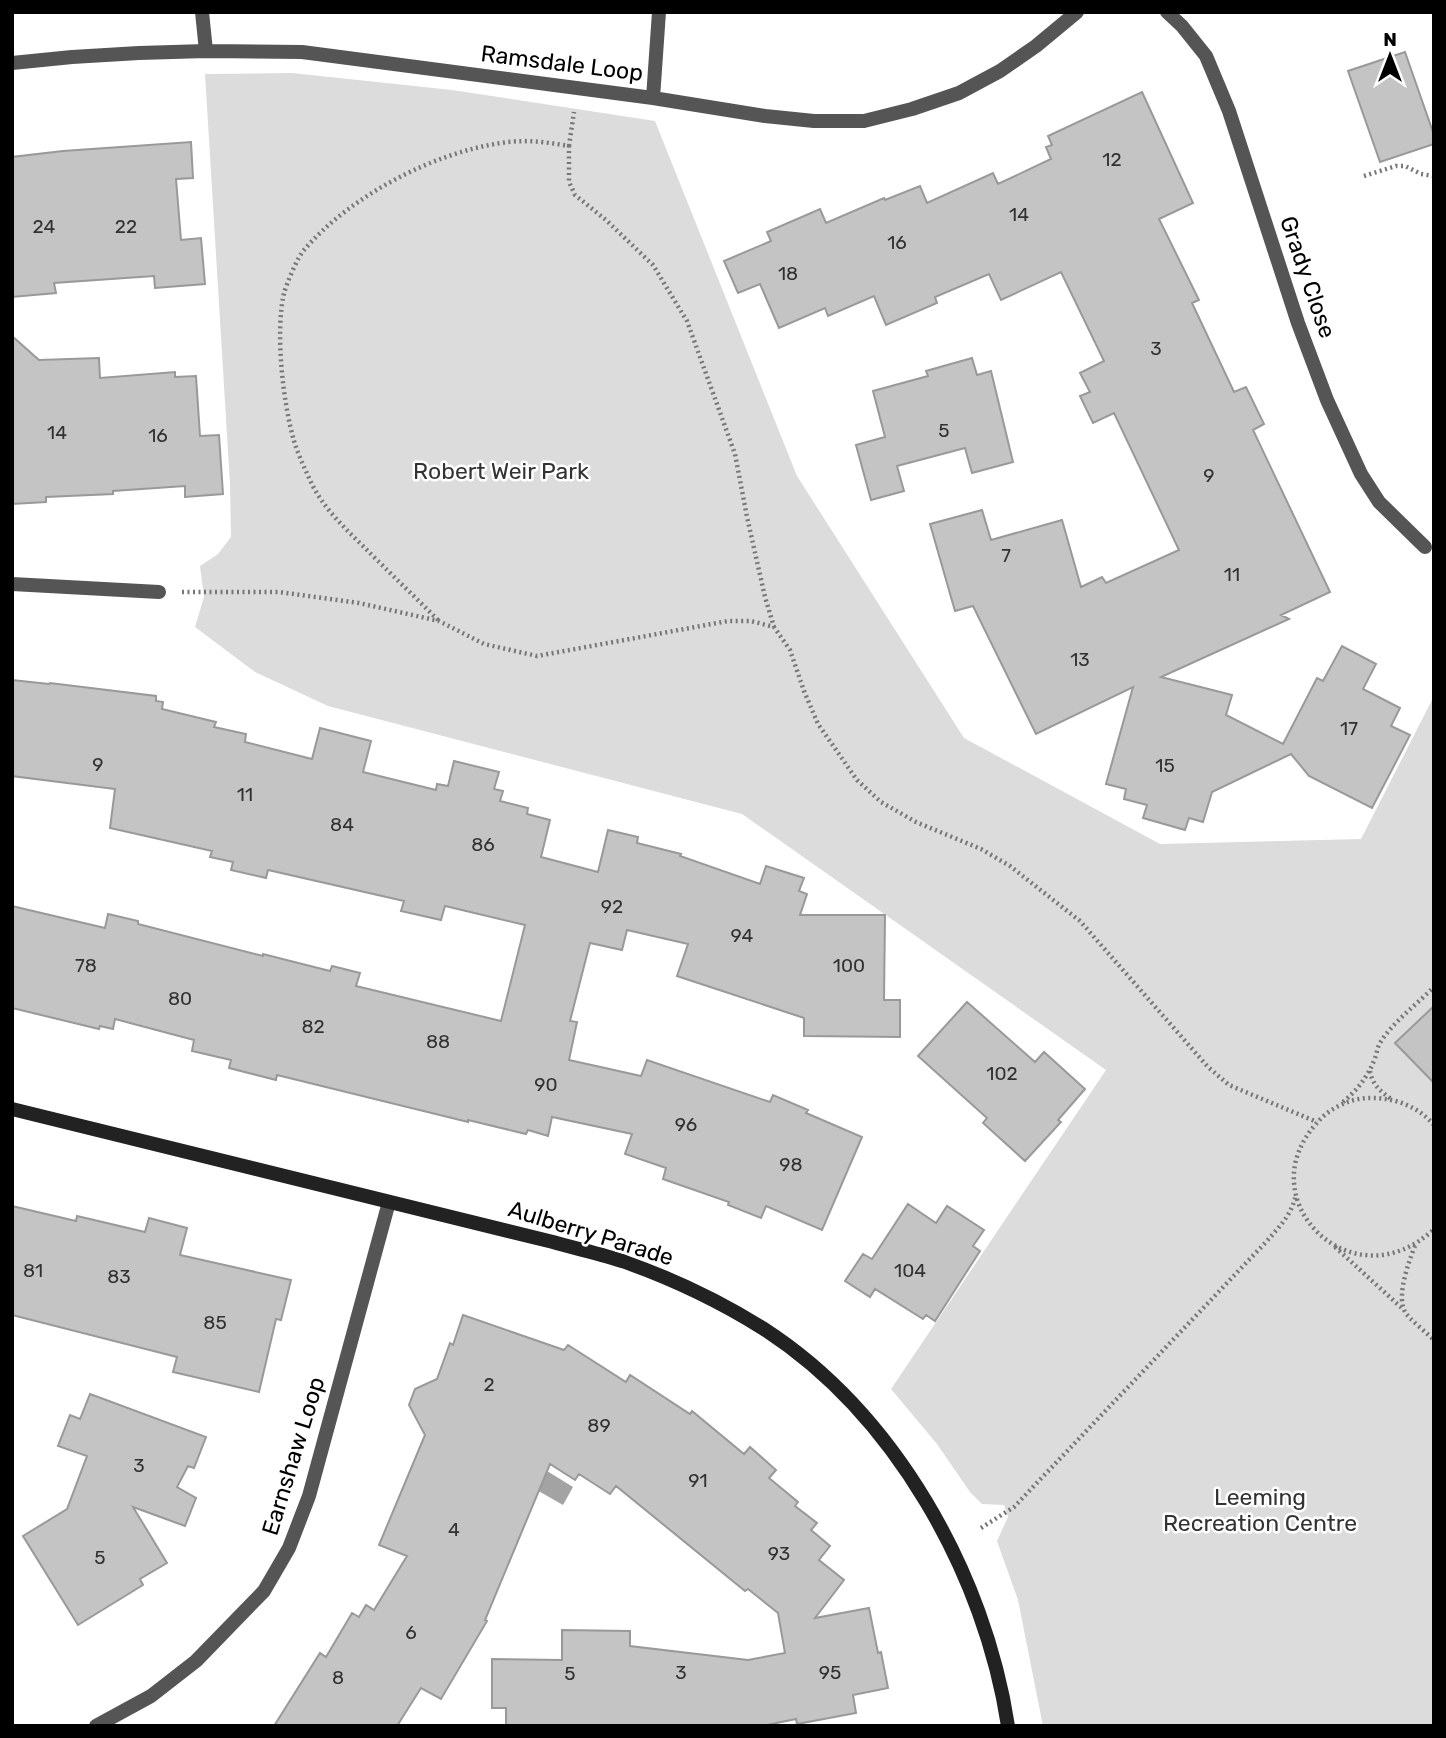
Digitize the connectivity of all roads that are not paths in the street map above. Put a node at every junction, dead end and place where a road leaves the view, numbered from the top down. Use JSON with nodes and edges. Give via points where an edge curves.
{"nodes":[{"id":1,"x":202,"y":12,"type":"edge"},
{"id":2,"x":659,"y":12,"type":"edge"},
{"id":3,"x":1077,"y":12,"type":"edge"},
{"id":4,"x":1167,"y":12,"type":"edge"},
{"id":5,"x":206,"y":51,"type":"junction"},
{"id":6,"x":12,"y":63,"type":"edge"},
{"id":7,"x":653,"y":98,"type":"junction"},
{"id":8,"x":1425,"y":547,"type":"dead end"},
{"id":9,"x":12,"y":584,"type":"edge"},
{"id":10,"x":159,"y":592,"type":"road end"},
{"id":11,"x":12,"y":1109,"type":"edge"},
{"id":12,"x":389,"y":1202,"type":"junction"},
{"id":13,"x":96,"y":1726,"type":"edge"},
{"id":14,"x":1008,"y":1726,"type":"edge"}],
"edges":[{"from":1,"to":5,"type":"street"},
{"from":2,"to":7,"type":"street"},
{"from":3,"to":7,"type":"street","name":"Ramsdale Loop","via":[[1000,71],[959,93],[864,121],[765,116]]},
{"from":4,"to":8,"type":"street","name":"Grady Close","via":[[1206,56],[1216,78],[1298,323],[1361,474],[1379,502]]},
{"from":5,"to":6,"type":"street","name":"Ramsdale Loop"},
{"from":5,"to":7,"type":"street","name":"Ramsdale Loop","via":[[302,52]]},
{"from":9,"to":10,"type":"street"},
{"from":11,"to":12,"type":"main road","name":"Aulberry Parade"},
{"from":12,"to":13,"type":"street","name":"Earnshaw Loop","via":[[309,1496],[289,1548],[264,1591],[197,1661],[151,1696]]},
{"from":12,"to":14,"type":"main road","name":"Aulberry Parade","via":[[625,1262],[720,1305],[802,1357],[837,1389],[901,1463],[947,1536],[985,1629]]}]}
